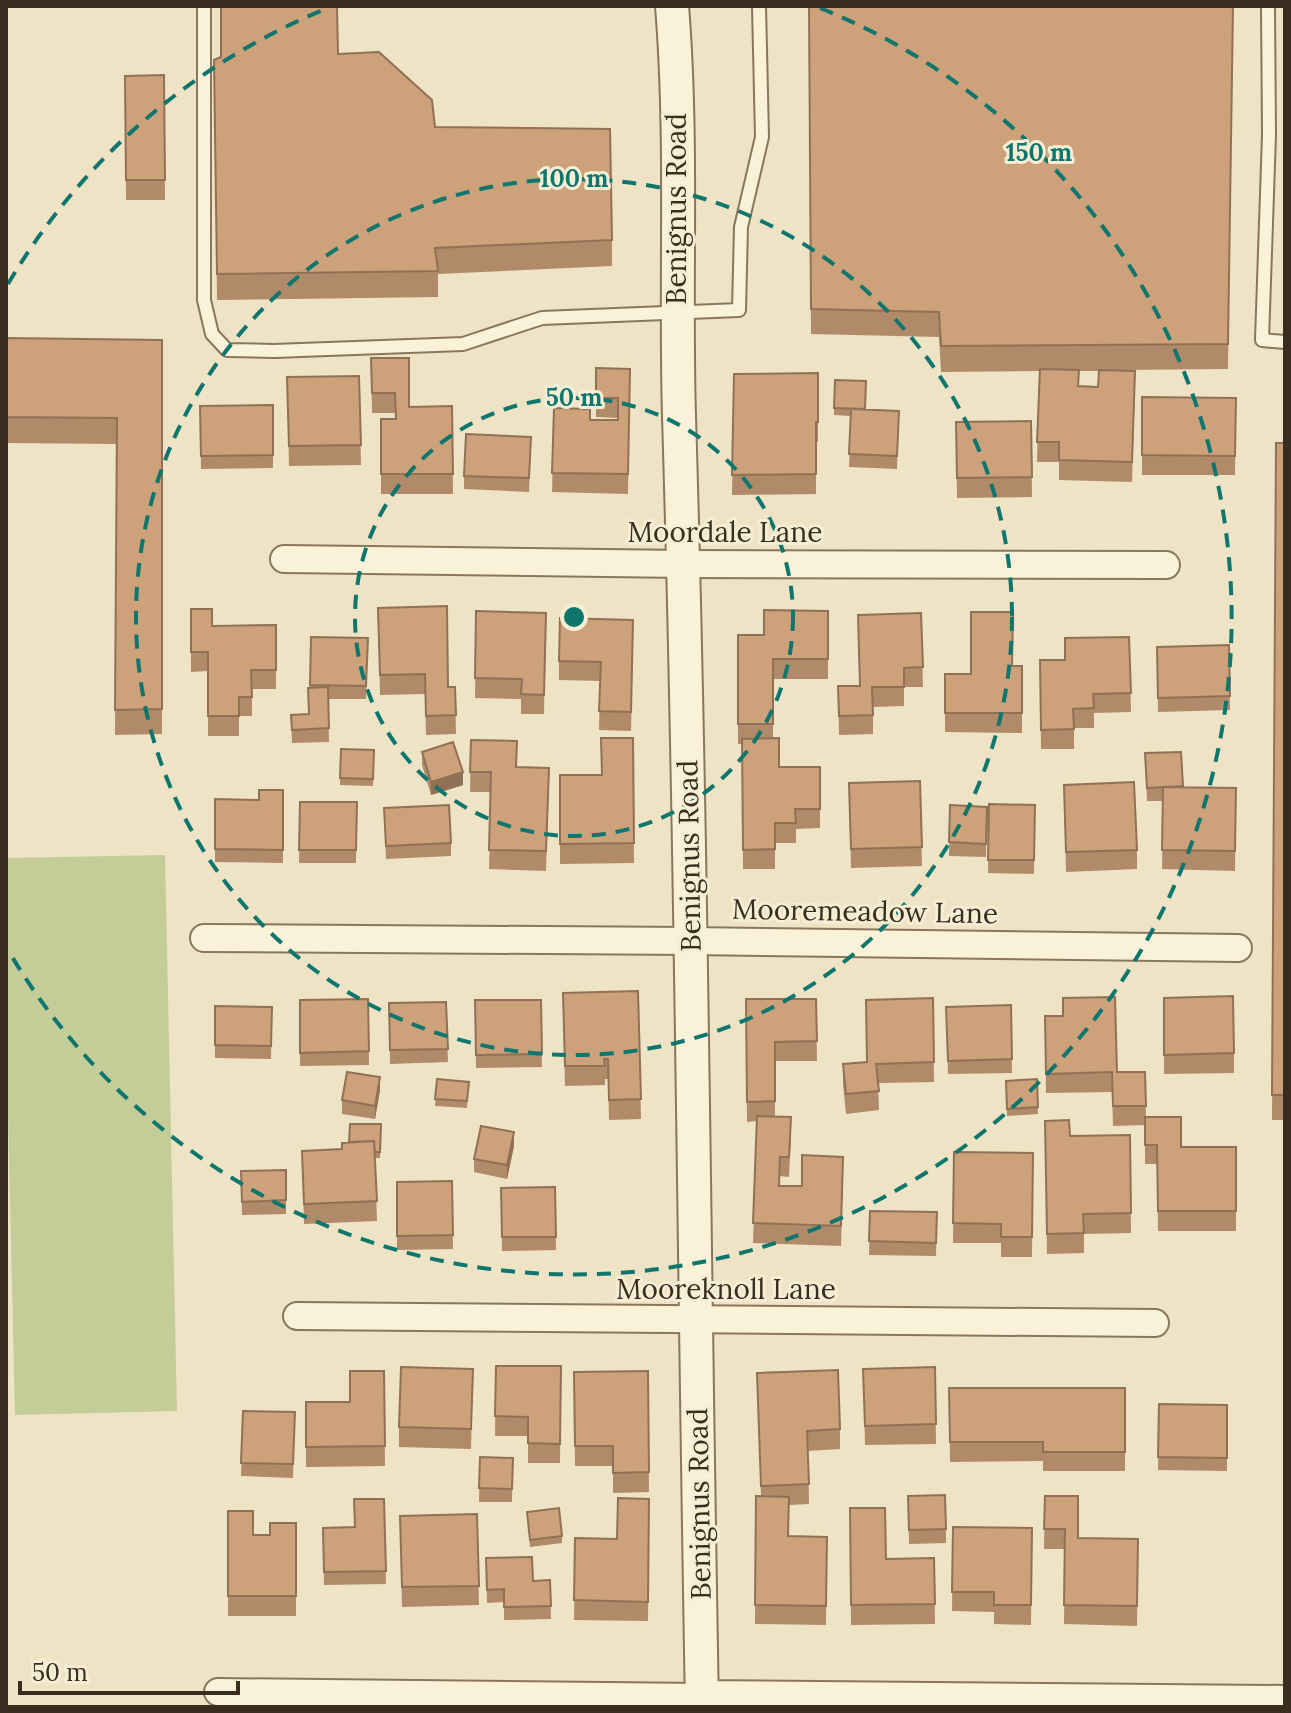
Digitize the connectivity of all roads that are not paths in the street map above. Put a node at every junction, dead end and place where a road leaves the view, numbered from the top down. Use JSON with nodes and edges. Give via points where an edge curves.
{"nodes":[{"id":1,"x":204,"y":6,"type":"edge"},
{"id":2,"x":672,"y":6,"type":"edge"},
{"id":3,"x":759,"y":6,"type":"edge"},
{"id":4,"x":1268,"y":6,"type":"edge"},
{"id":5,"x":676,"y":312,"type":"junction"},
{"id":6,"x":1285,"y":342,"type":"edge"},
{"id":7,"x":284,"y":559,"type":"dead end"},
{"id":8,"x":684,"y":564,"type":"junction"},
{"id":9,"x":1166,"y":565,"type":"dead end"},
{"id":10,"x":204,"y":938,"type":"dead end"},
{"id":11,"x":691,"y":941,"type":"junction"},
{"id":12,"x":1238,"y":948,"type":"dead end"},
{"id":13,"x":297,"y":1316,"type":"dead end"},
{"id":14,"x":695,"y":1321,"type":"junction"},
{"id":15,"x":1155,"y":1323,"type":"dead end"},
{"id":16,"x":218,"y":1692,"type":"dead end"},
{"id":17,"x":702,"y":1702,"type":"edge"},
{"id":18,"x":1264,"y":1704,"type":"edge"}],
"edges":[{"from":1,"to":5,"type":"lane","via":[[204,300],[212,334],[227,350],[463,344],[542,318]]},
{"from":2,"to":5,"type":"street","name":"Benignus Road"},
{"from":3,"to":5,"type":"lane","via":[[762,137],[741,227],[739,310]]},
{"from":4,"to":6,"type":"lane","via":[[1262,340]]},
{"from":5,"to":8,"type":"street","name":"Benignus Road"},
{"from":7,"to":8,"type":"street","name":"Moordale Lane"},
{"from":8,"to":9,"type":"street","name":"Moordale Lane"},
{"from":8,"to":11,"type":"street","name":"Benignus Road"},
{"from":10,"to":11,"type":"street","name":"Mooremeadow Lane"},
{"from":11,"to":12,"type":"street","name":"Mooremeadow Lane"},
{"from":11,"to":14,"type":"street","name":"Benignus Road"},
{"from":13,"to":14,"type":"street","name":"Mooreknoll Lane"},
{"from":14,"to":15,"type":"street","name":"Mooreknoll Lane"},
{"from":14,"to":17,"type":"street","name":"Benignus Road"},
{"from":16,"to":17,"type":"street"},
{"from":17,"to":18,"type":"street"}]}
